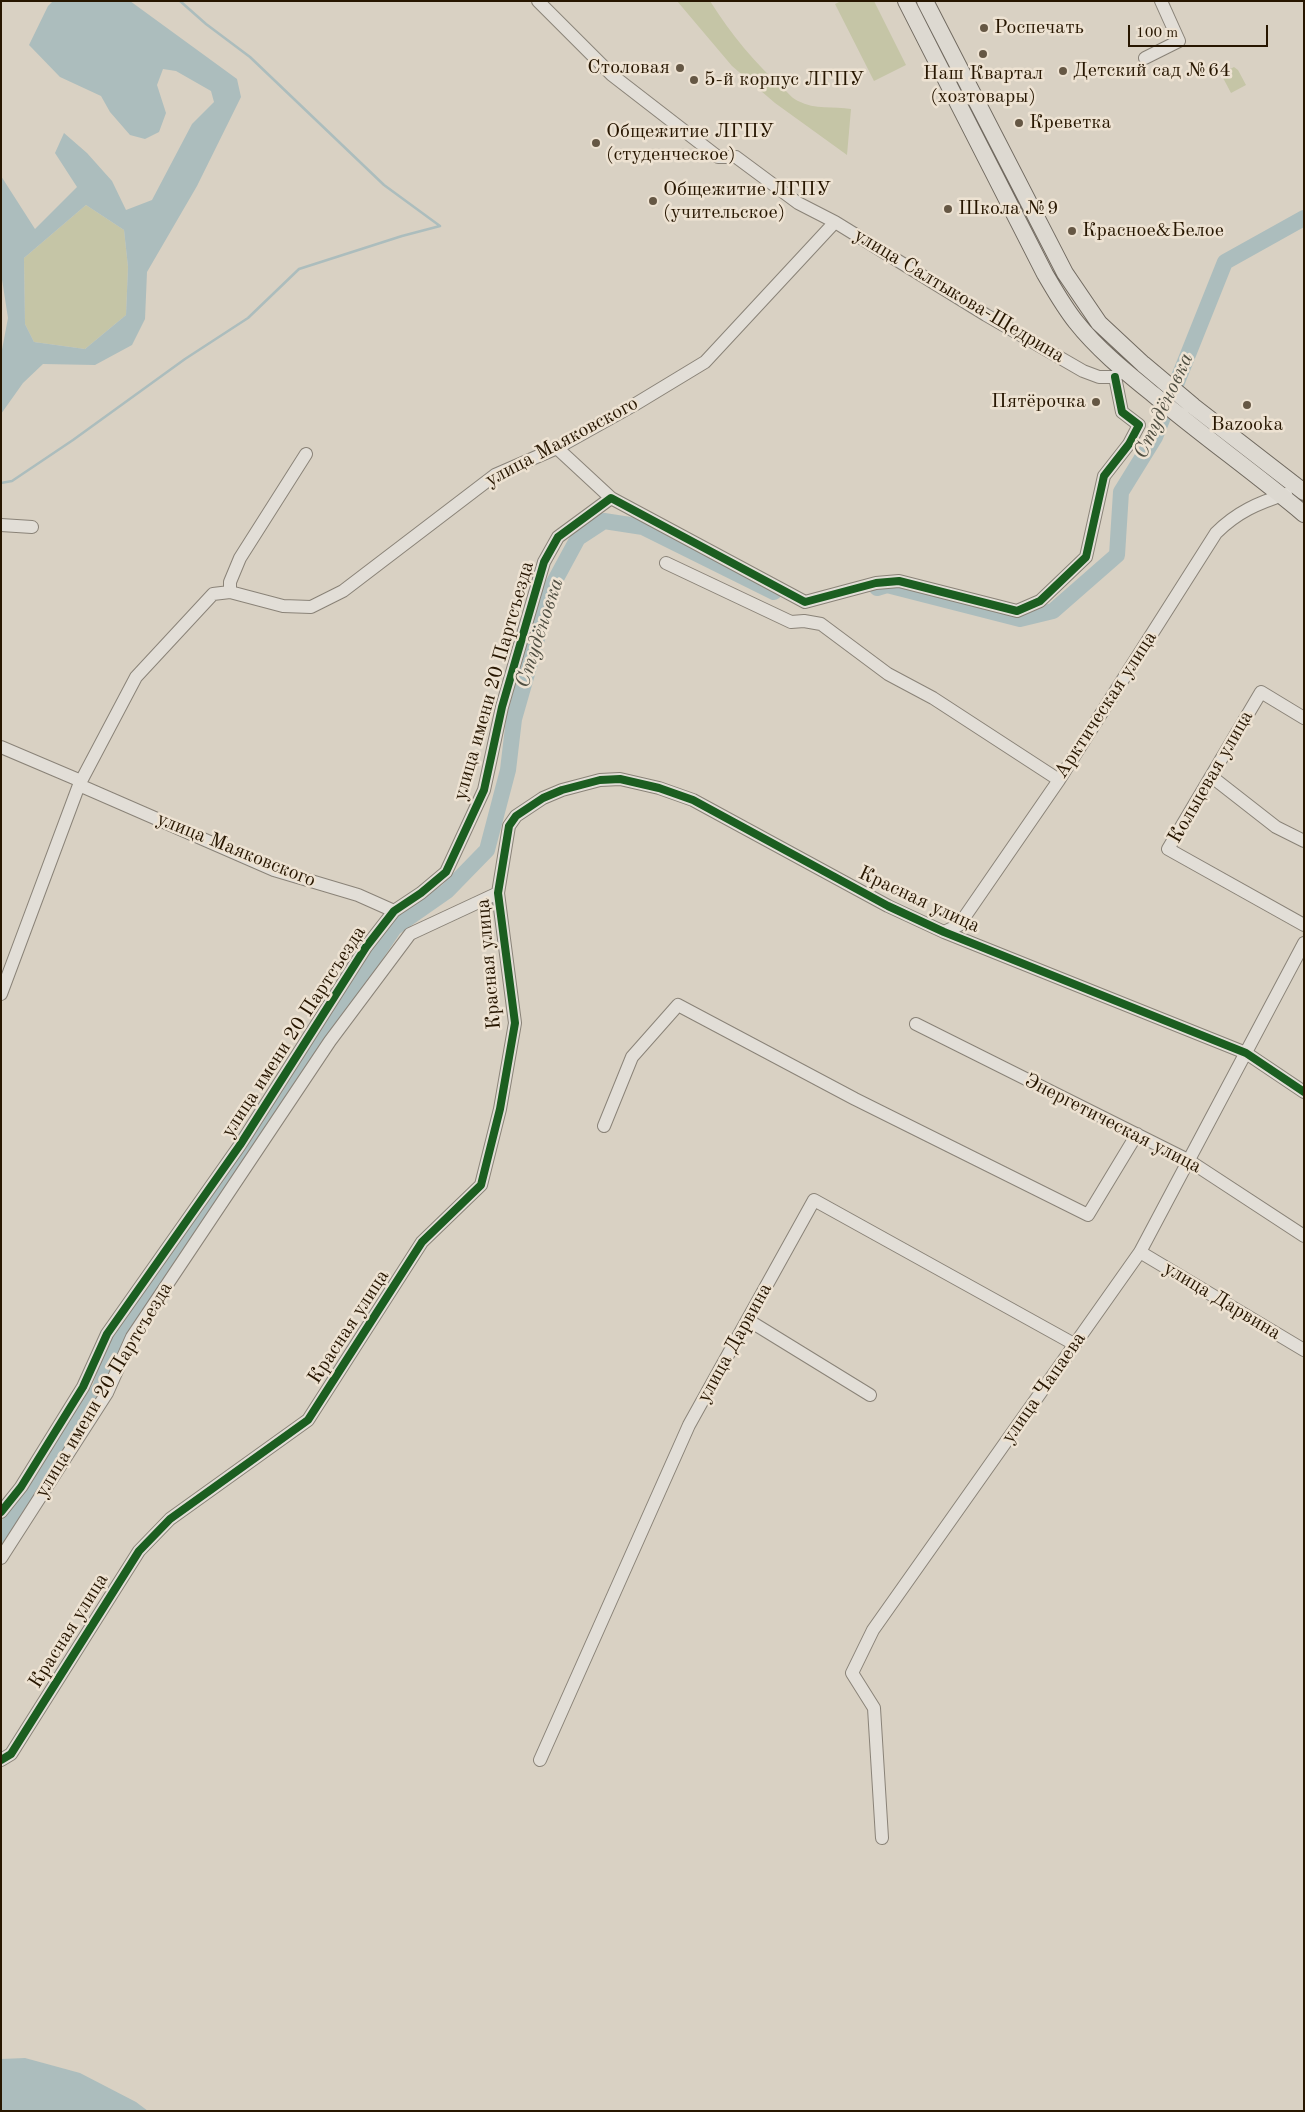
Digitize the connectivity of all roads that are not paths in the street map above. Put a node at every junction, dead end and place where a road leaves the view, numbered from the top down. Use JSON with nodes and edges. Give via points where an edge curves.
{"nodes":[{"id":1,"x":538,"y":1,"type":"edge"},
{"id":2,"x":906,"y":1,"type":"edge"},
{"id":3,"x":925,"y":1,"type":"edge"},
{"id":4,"x":1161,"y":1,"type":"edge"},
{"id":5,"x":1145,"y":58,"type":"dead end"},
{"id":6,"x":835,"y":222,"type":"junction"},
{"id":7,"x":1123,"y":375,"type":"junction"},
{"id":8,"x":557,"y":448,"type":"junction"},
{"id":9,"x":306,"y":454,"type":"dead end"},
{"id":10,"x":1267,"y":473,"type":"junction"},
{"id":11,"x":1281,"y":495,"type":"junction"},
{"id":12,"x":612,"y":498,"type":"junction"},
{"id":13,"x":1303,"y":498,"type":"edge"},
{"id":14,"x":1,"y":524,"type":"edge"},
{"id":15,"x":32,"y":527,"type":"dead end"},
{"id":16,"x":666,"y":563,"type":"dead end"},
{"id":17,"x":230,"y":592,"type":"junction"},
{"id":18,"x":1304,"y":718,"type":"edge"},
{"id":19,"x":1,"y":747,"type":"edge"},
{"id":20,"x":1212,"y":777,"type":"junction"},
{"id":21,"x":1059,"y":780,"type":"junction"},
{"id":22,"x":80,"y":783,"type":"junction"},
{"id":23,"x":1304,"y":841,"type":"edge"},
{"id":24,"x":498,"y":892,"type":"junction"},
{"id":25,"x":394,"y":910,"type":"junction"},
{"id":26,"x":1304,"y":925,"type":"edge"},
{"id":27,"x":944,"y":932,"type":"junction"},
{"id":28,"x":1304,"y":943,"type":"edge"},
{"id":29,"x":1,"y":994,"type":"edge"},
{"id":30,"x":916,"y":1024,"type":"dead end"},
{"id":31,"x":1246,"y":1053,"type":"junction"},
{"id":32,"x":1304,"y":1092,"type":"edge"},
{"id":33,"x":604,"y":1126,"type":"dead end"},
{"id":34,"x":1137,"y":1134,"type":"junction"},
{"id":35,"x":1188,"y":1160,"type":"junction"},
{"id":36,"x":1304,"y":1236,"type":"edge"},
{"id":37,"x":1140,"y":1252,"type":"junction"},
{"id":38,"x":748,"y":1320,"type":"junction"},
{"id":39,"x":1074,"y":1344,"type":"junction"},
{"id":40,"x":1304,"y":1350,"type":"edge"},
{"id":41,"x":870,"y":1395,"type":"dead end"},
{"id":42,"x":1,"y":1512,"type":"edge"},
{"id":43,"x":1,"y":1558,"type":"edge"},
{"id":44,"x":1,"y":1760,"type":"edge"},
{"id":45,"x":540,"y":1760,"type":"dead end"},
{"id":46,"x":882,"y":1838,"type":"dead end"}],
"edges":[{"from":1,"to":6,"type":"street","name":"улица Салтыкова-Щедрина","via":[[612,75],[718,156],[736,157],[798,203]]},
{"from":2,"to":7,"type":"main road","via":[[1062,304]]},
{"from":3,"to":10,"type":"main road","via":[[1065,273],[1099,323]]},
{"from":4,"to":5,"type":"street","via":[[1179,42]]},
{"from":6,"to":7,"type":"street","name":"улица Салтыкова-Щедрина","via":[[1083,371],[1099,377]]},
{"from":6,"to":8,"type":"street","name":"улица Маяковского","via":[[705,362]]},
{"from":7,"to":10,"type":"main road","via":[[1183,419]]},
{"from":7,"to":12,"type":"street","via":[[1122,412],[1139,425],[1129,444],[1104,476],[1086,557],[1040,601],[1017,611],[899,582],[876,583],[805,602]]},
{"from":8,"to":12,"type":"street"},
{"from":8,"to":17,"type":"street","name":"улица Маяковского","via":[[495,475],[343,591],[311,607],[283,606]]},
{"from":9,"to":17,"type":"street","via":[[240,558],[230,582]]},
{"from":10,"to":11,"type":"main road"},
{"from":10,"to":13,"type":"main road"},
{"from":11,"to":13,"type":"main road"},
{"from":11,"to":21,"type":"street","name":"Арктическая улица","via":[[1232,517],[1216,533]]},
{"from":12,"to":25,"type":"street","name":"улица имени 20 Партсъезда","via":[[558,537],[544,562],[502,707],[484,790],[446,872]]},
{"from":14,"to":15,"type":"street"},
{"from":16,"to":21,"type":"street","via":[[791,622],[821,624],[888,674],[933,698]]},
{"from":17,"to":22,"type":"street","via":[[213,594],[136,677]]},
{"from":18,"to":20,"type":"street","name":"Кольцевая улица","via":[[1261,692]]},
{"from":19,"to":22,"type":"street","name":"улица Маяковского"},
{"from":20,"to":23,"type":"street","via":[[1276,827]]},
{"from":20,"to":26,"type":"street","name":"Кольцевая улица","via":[[1168,849]]},
{"from":21,"to":27,"type":"street","name":"Арктическая улица","via":[[959,925]]},
{"from":22,"to":25,"type":"street","name":"улица Маяковского","via":[[274,870]]},
{"from":22,"to":29,"type":"street"},
{"from":24,"to":27,"type":"street","name":"Красная улица","via":[[509,826],[516,816],[542,798],[562,790],[600,780],[620,779],[693,800],[888,906]]},
{"from":24,"to":43,"type":"street","name":"улица имени 20 Партсъезда","via":[[410,934],[336,1033],[132,1336],[107,1393]]},
{"from":24,"to":44,"type":"street","name":"Красная улица","via":[[515,1023],[500,1109],[481,1185],[422,1242],[308,1420],[170,1519],[139,1551],[11,1754]]},
{"from":25,"to":42,"type":"street","name":"улица имени 20 Партсъезда","via":[[366,947],[240,1144],[107,1334],[83,1387],[21,1487]]},
{"from":27,"to":31,"type":"street","name":"Красная улица"},
{"from":28,"to":31,"type":"street","name":"улица Чапаева"},
{"from":30,"to":34,"type":"street","name":"Энергетическая улица"},
{"from":31,"to":32,"type":"street","name":"Красная улица"},
{"from":31,"to":35,"type":"street","name":"улица Чапаева"},
{"from":33,"to":34,"type":"street","via":[[632,1057],[678,1005],[856,1099],[1088,1215]]},
{"from":34,"to":35,"type":"street","name":"Энергетическая улица"},
{"from":35,"to":36,"type":"street","name":"Энергетическая улица"},
{"from":35,"to":37,"type":"street","name":"улица Чапаева"},
{"from":37,"to":39,"type":"street","name":"улица Чапаева"},
{"from":37,"to":40,"type":"street","name":"улица Дарвина"},
{"from":38,"to":39,"type":"street","name":"улица Дарвина","via":[[814,1200]]},
{"from":38,"to":41,"type":"street"},
{"from":38,"to":45,"type":"street","name":"улица Дарвина","via":[[689,1425]]},
{"from":39,"to":46,"type":"street","name":"улица Чапаева","via":[[873,1630],[852,1673],[874,1708]]}]}
